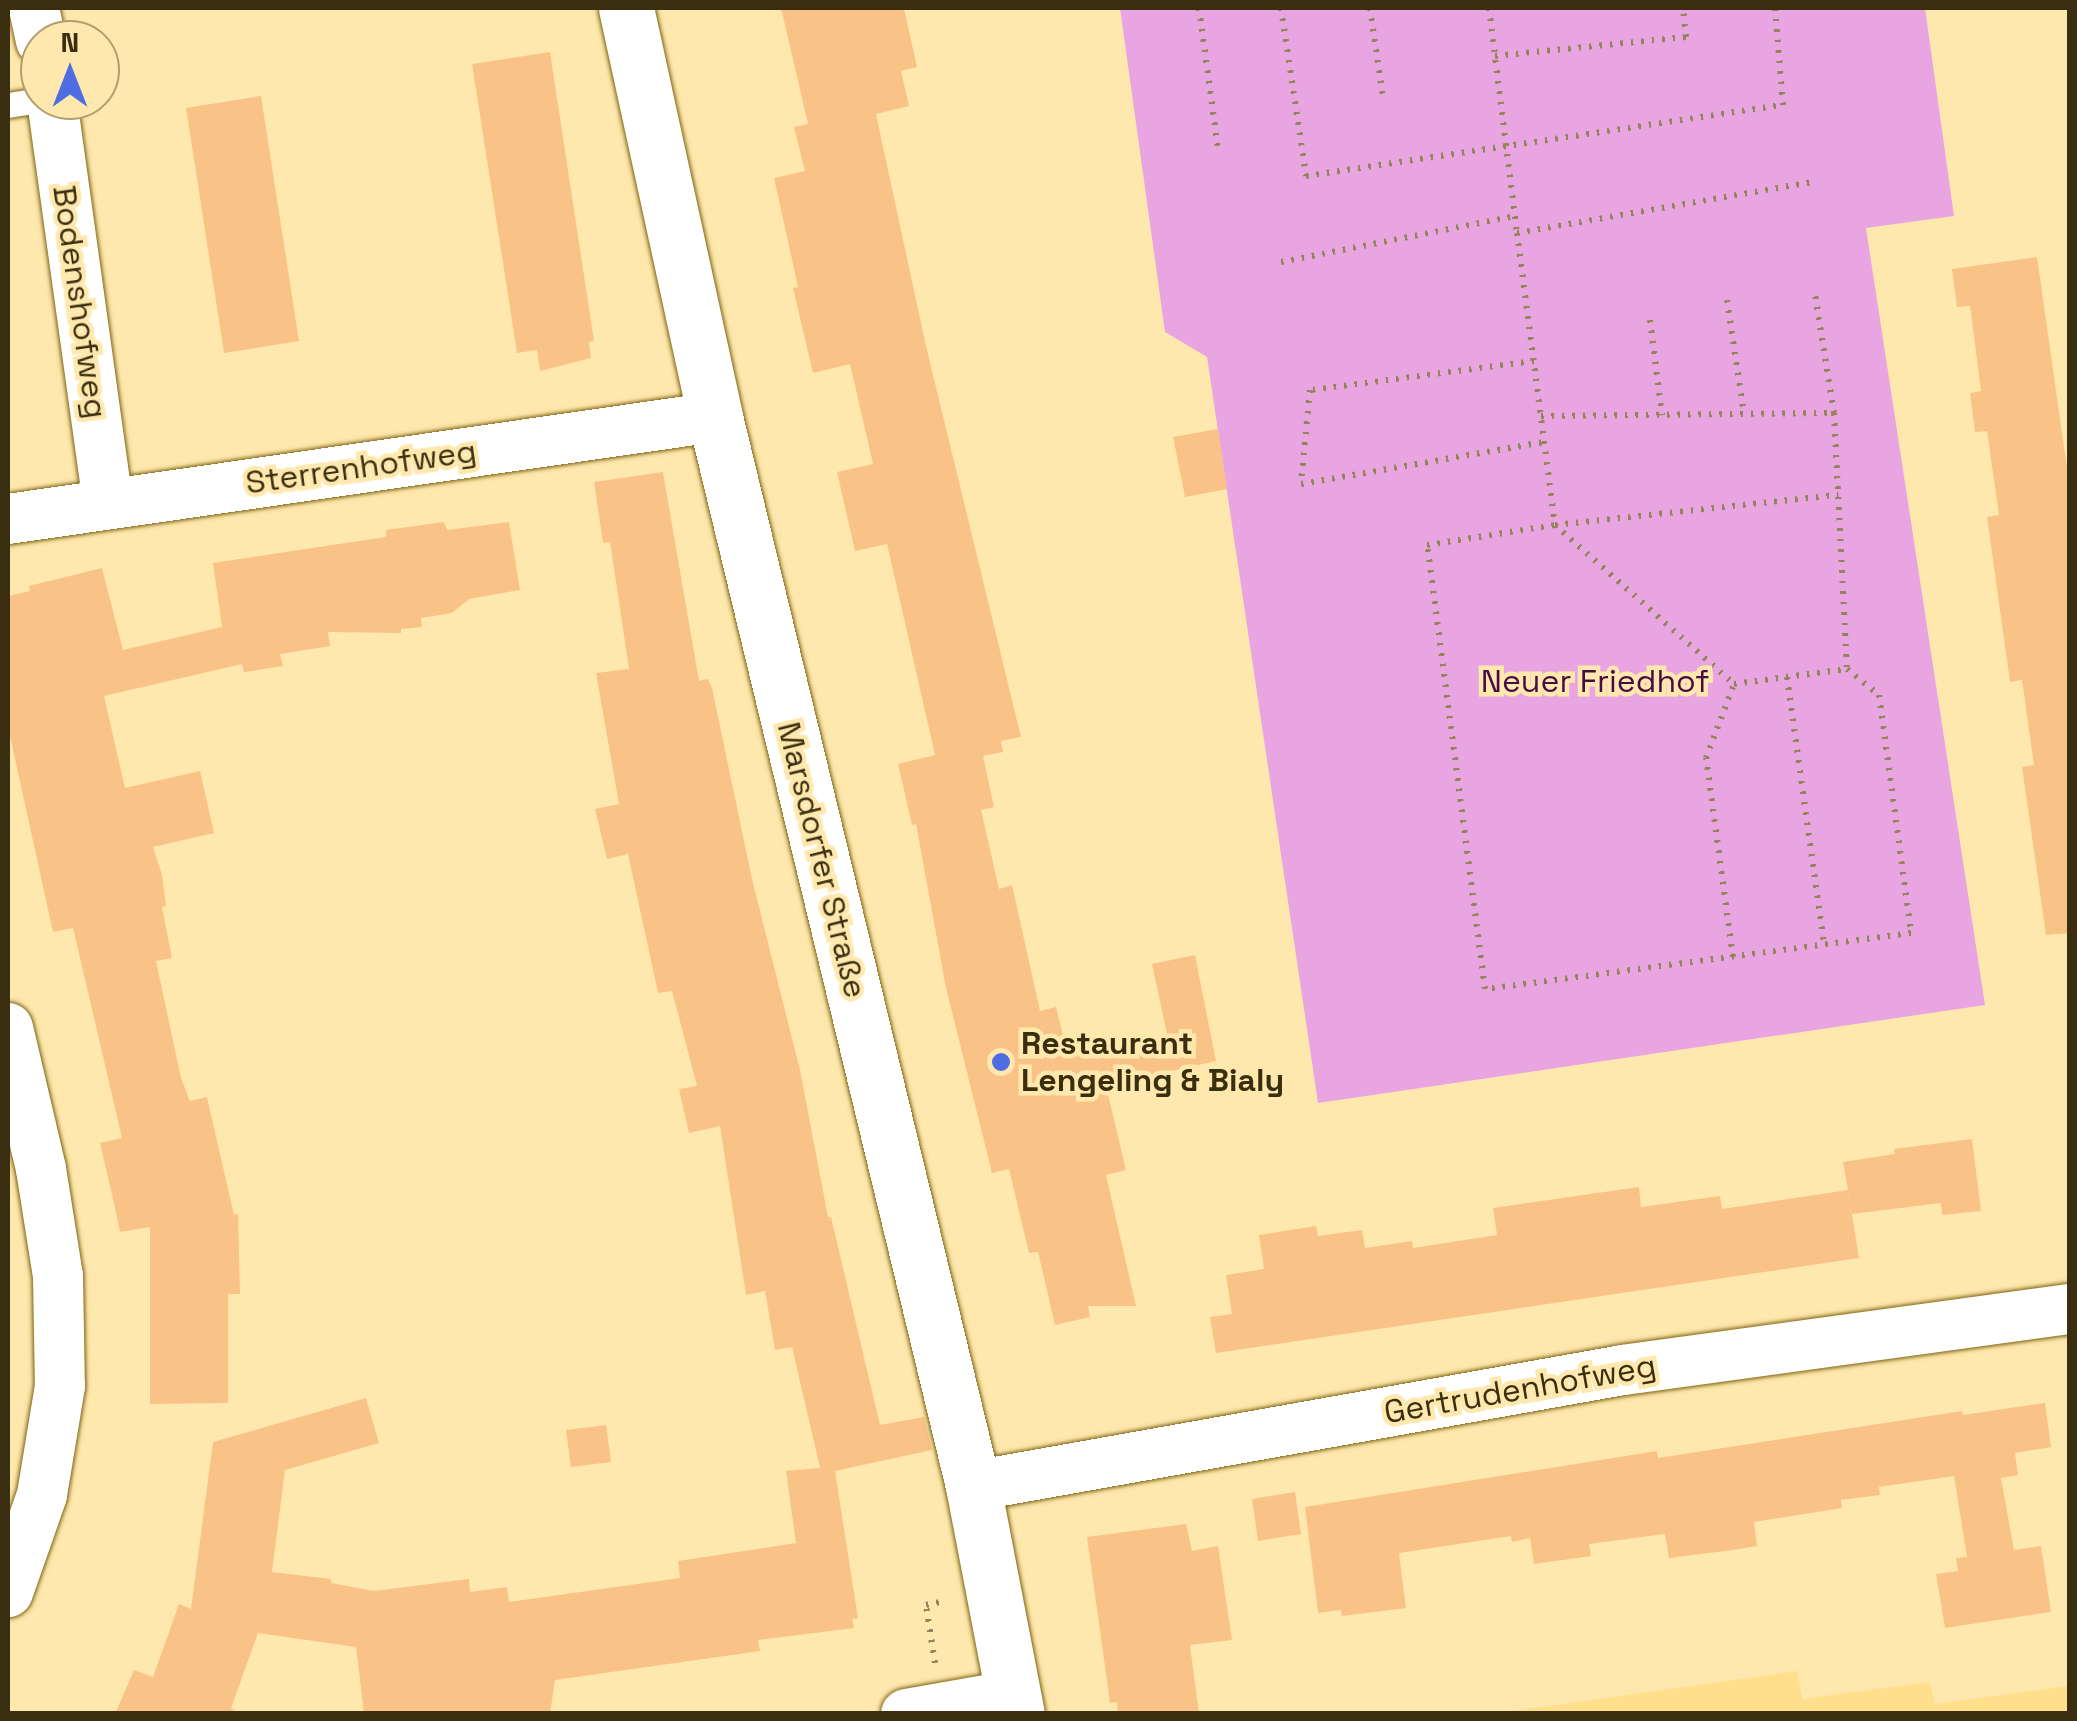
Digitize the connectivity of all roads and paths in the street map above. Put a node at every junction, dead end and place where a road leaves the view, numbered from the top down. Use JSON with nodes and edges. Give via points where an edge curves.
{"nodes":[{"id":1,"x":626,"y":8,"type":"edge"},
{"id":2,"x":1199,"y":8,"type":"edge"},
{"id":3,"x":1281,"y":8,"type":"edge"},
{"id":4,"x":1370,"y":8,"type":"edge"},
{"id":5,"x":1489,"y":8,"type":"edge"},
{"id":6,"x":1683,"y":8,"type":"edge"},
{"id":7,"x":1775,"y":8,"type":"edge"},
{"id":8,"x":1495,"y":56,"type":"junction"},
{"id":9,"x":1383,"y":97,"type":"dead end"},
{"id":10,"x":55,"y":120,"type":"edge"},
{"id":11,"x":1506,"y":146,"type":"junction"},
{"id":12,"x":1218,"y":148,"type":"dead end"},
{"id":13,"x":1813,"y":182,"type":"dead end"},
{"id":14,"x":1515,"y":216,"type":"junction"},
{"id":15,"x":1517,"y":232,"type":"junction"},
{"id":16,"x":1281,"y":262,"type":"dead end"},
{"id":17,"x":1816,"y":295,"type":"dead end"},
{"id":18,"x":1727,"y":300,"type":"dead end"},
{"id":19,"x":1650,"y":320,"type":"dead end"},
{"id":20,"x":1534,"y":360,"type":"junction"},
{"id":21,"x":1834,"y":413,"type":"junction"},
{"id":22,"x":1662,"y":414,"type":"junction"},
{"id":23,"x":1744,"y":414,"type":"junction"},
{"id":24,"x":1541,"y":416,"type":"junction"},
{"id":25,"x":715,"y":417,"type":"junction"},
{"id":26,"x":1544,"y":442,"type":"junction"},
{"id":27,"x":1838,"y":495,"type":"junction"},
{"id":28,"x":108,"y":503,"type":"junction"},
{"id":29,"x":8,"y":519,"type":"edge"},
{"id":30,"x":1555,"y":525,"type":"junction"},
{"id":31,"x":1847,"y":669,"type":"junction"},
{"id":32,"x":1787,"y":677,"type":"junction"},
{"id":33,"x":1734,"y":684,"type":"junction"},
{"id":34,"x":1824,"y":945,"type":"junction"},
{"id":35,"x":1733,"y":957,"type":"junction"},
{"id":36,"x":8,"y":1028,"type":"edge"},
{"id":37,"x":2070,"y":1309,"type":"edge"},
{"id":38,"x":973,"y":1486,"type":"junction"},
{"id":39,"x":8,"y":1592,"type":"edge"},
{"id":40,"x":1015,"y":1704,"type":"edge"},
{"id":41,"x":906,"y":1714,"type":"edge"}],
"edges":[{"from":1,"to":25,"type":"street","name":"Marsdorfer Straße"},
{"from":2,"to":12,"type":"path"},
{"from":3,"to":11,"type":"path","via":[[1306,176]]},
{"from":4,"to":9,"type":"path"},
{"from":5,"to":8,"type":"path"},
{"from":6,"to":8,"type":"path","via":[[1686,37]]},
{"from":7,"to":11,"type":"path","via":[[1783,104]]},
{"from":8,"to":11,"type":"path"},
{"from":10,"to":28,"type":"street","name":"Bodenshofweg"},
{"from":11,"to":14,"type":"path"},
{"from":13,"to":15,"type":"path"},
{"from":14,"to":15,"type":"path"},
{"from":14,"to":16,"type":"path"},
{"from":15,"to":20,"type":"path"},
{"from":17,"to":21,"type":"path"},
{"from":18,"to":23,"type":"path"},
{"from":19,"to":22,"type":"path"},
{"from":20,"to":24,"type":"path"},
{"from":20,"to":26,"type":"path","via":[[1310,390],[1300,484]]},
{"from":21,"to":23,"type":"path"},
{"from":21,"to":27,"type":"path"},
{"from":22,"to":23,"type":"path"},
{"from":22,"to":24,"type":"path"},
{"from":24,"to":26,"type":"path"},
{"from":25,"to":28,"type":"street","name":"Sterrenhofweg"},
{"from":25,"to":38,"type":"street","name":"Marsdorfer Straße"},
{"from":26,"to":30,"type":"path"},
{"from":27,"to":30,"type":"path"},
{"from":27,"to":31,"type":"path"},
{"from":28,"to":29,"type":"street","name":"Sterrenhofweg"},
{"from":30,"to":33,"type":"path"},
{"from":30,"to":35,"type":"path","via":[[1427,545],[1485,989]]},
{"from":31,"to":32,"type":"path"},
{"from":31,"to":34,"type":"path","via":[[1880,695],[1911,933]]},
{"from":32,"to":33,"type":"path"},
{"from":32,"to":34,"type":"path"},
{"from":33,"to":35,"type":"path","via":[[1706,758]]},
{"from":34,"to":35,"type":"path"},
{"from":36,"to":39,"type":"street","via":[[42,1169],[58,1276],[60,1386],[42,1495]]},
{"from":37,"to":38,"type":"street","name":"Gertrudenhofweg","via":[[1623,1370]]},
{"from":38,"to":40,"type":"street","name":"Marsdorfer Straße"},
{"from":40,"to":41,"type":"street"}]}
